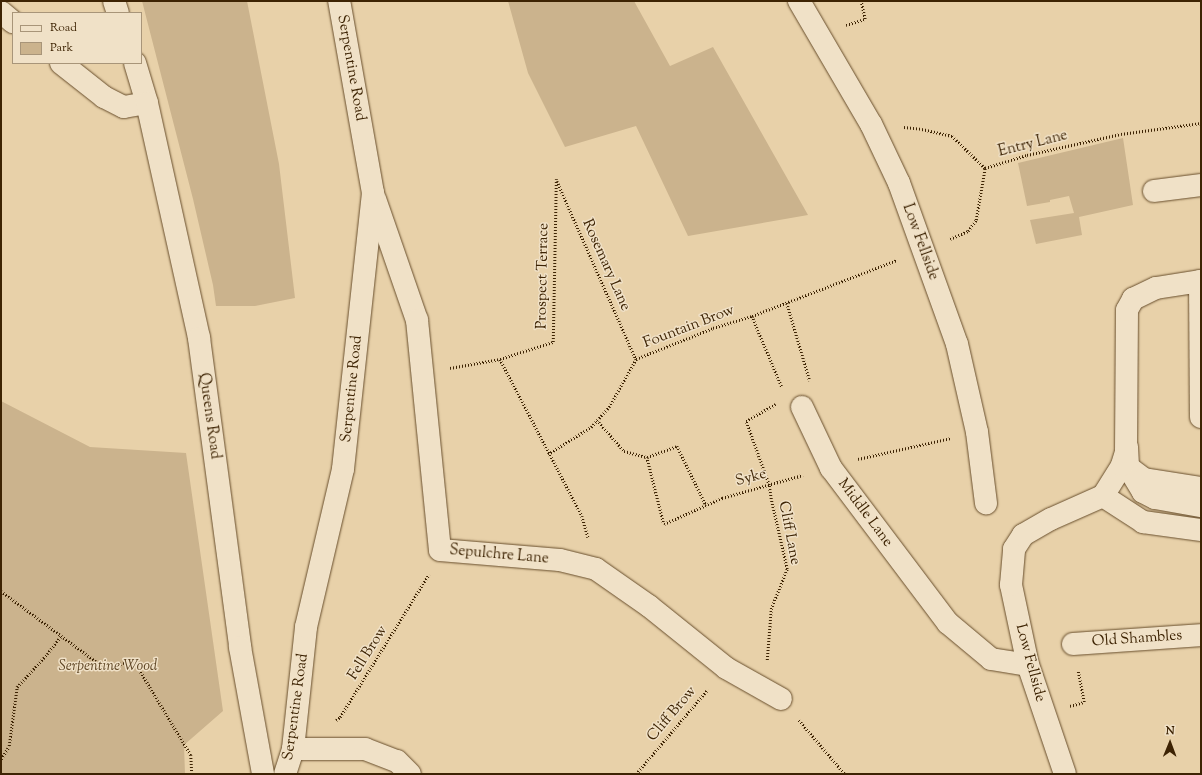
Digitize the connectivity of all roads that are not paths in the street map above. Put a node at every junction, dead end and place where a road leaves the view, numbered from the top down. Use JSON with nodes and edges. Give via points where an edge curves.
{"nodes":[{"id":1,"x":114,"y":1,"type":"edge"},
{"id":2,"x":339,"y":1,"type":"edge"},
{"id":3,"x":799,"y":1,"type":"edge"},
{"id":4,"x":1,"y":12,"type":"edge"},
{"id":5,"x":118,"y":12,"type":"edge"},
{"id":6,"x":12,"y":21,"type":"edge"},
{"id":7,"x":62,"y":64,"type":"edge"},
{"id":8,"x":135,"y":64,"type":"edge"},
{"id":9,"x":147,"y":103,"type":"junction"},
{"id":10,"x":1201,"y":185,"type":"edge"},
{"id":11,"x":1154,"y":191,"type":"dead end"},
{"id":12,"x":373,"y":193,"type":"junction"},
{"id":13,"x":1201,"y":282,"type":"edge"},
{"id":14,"x":802,"y":407,"type":"road end"},
{"id":15,"x":1201,"y":418,"type":"edge"},
{"id":16,"x":1128,"y":467,"type":"junction"},
{"id":17,"x":1201,"y":488,"type":"edge"},
{"id":18,"x":1103,"y":496,"type":"junction"},
{"id":19,"x":986,"y":503,"type":"dead end"},
{"id":20,"x":1201,"y":506,"type":"edge"},
{"id":21,"x":1201,"y":530,"type":"edge"},
{"id":22,"x":1201,"y":635,"type":"edge"},
{"id":23,"x":1073,"y":644,"type":"dead end"},
{"id":24,"x":1028,"y":665,"type":"junction"},
{"id":25,"x":780,"y":699,"type":"road end"},
{"id":26,"x":293,"y":749,"type":"junction"},
{"id":27,"x":263,"y":774,"type":"edge"},
{"id":28,"x":285,"y":774,"type":"edge"},
{"id":29,"x":410,"y":774,"type":"edge"},
{"id":30,"x":1066,"y":774,"type":"edge"}],
"edges":[{"from":1,"to":5,"type":"street"},
{"from":2,"to":12,"type":"street","name":"Serpentine Road"},
{"from":3,"to":19,"type":"street","name":"Low Fellside","via":[[872,124],[899,183],[957,344],[978,432]]},
{"from":4,"to":6,"type":"street"},
{"from":7,"to":9,"type":"street","via":[[110,100],[124,106]]},
{"from":8,"to":9,"type":"street","name":"Queens Road"},
{"from":9,"to":27,"type":"street","name":"Queens Road","via":[[199,338],[240,647]]},
{"from":10,"to":11,"type":"street"},
{"from":12,"to":25,"type":"street","name":"Sepulchre Lane","via":[[417,320],[440,550],[560,560],[596,569],[649,606],[726,668]]},
{"from":12,"to":26,"type":"street","name":"Serpentine Road","via":[[343,469],[306,626]]},
{"from":13,"to":15,"type":"street"},
{"from":13,"to":16,"type":"street","via":[[1156,290],[1134,300],[1128,311]]},
{"from":13,"to":18,"type":"street","via":[[1156,288],[1134,299],[1127,310],[1126,452],[1122,465]]},
{"from":14,"to":24,"type":"street","name":"Middle Lane","via":[[831,468],[948,623],[991,659]]},
{"from":16,"to":17,"type":"street","via":[[1144,479]]},
{"from":16,"to":20,"type":"street","via":[[1144,492],[1156,498]]},
{"from":18,"to":21,"type":"street","via":[[1143,522]]},
{"from":18,"to":24,"type":"street","name":"Low Fellside","via":[[1051,519],[1023,535],[1014,550],[1011,585]]},
{"from":22,"to":23,"type":"street","name":"Old Shambles"},
{"from":24,"to":30,"type":"street","name":"Low Fellside"},
{"from":26,"to":28,"type":"street","name":"Serpentine Road"},
{"from":26,"to":29,"type":"street","via":[[365,750],[397,761]]}]}
